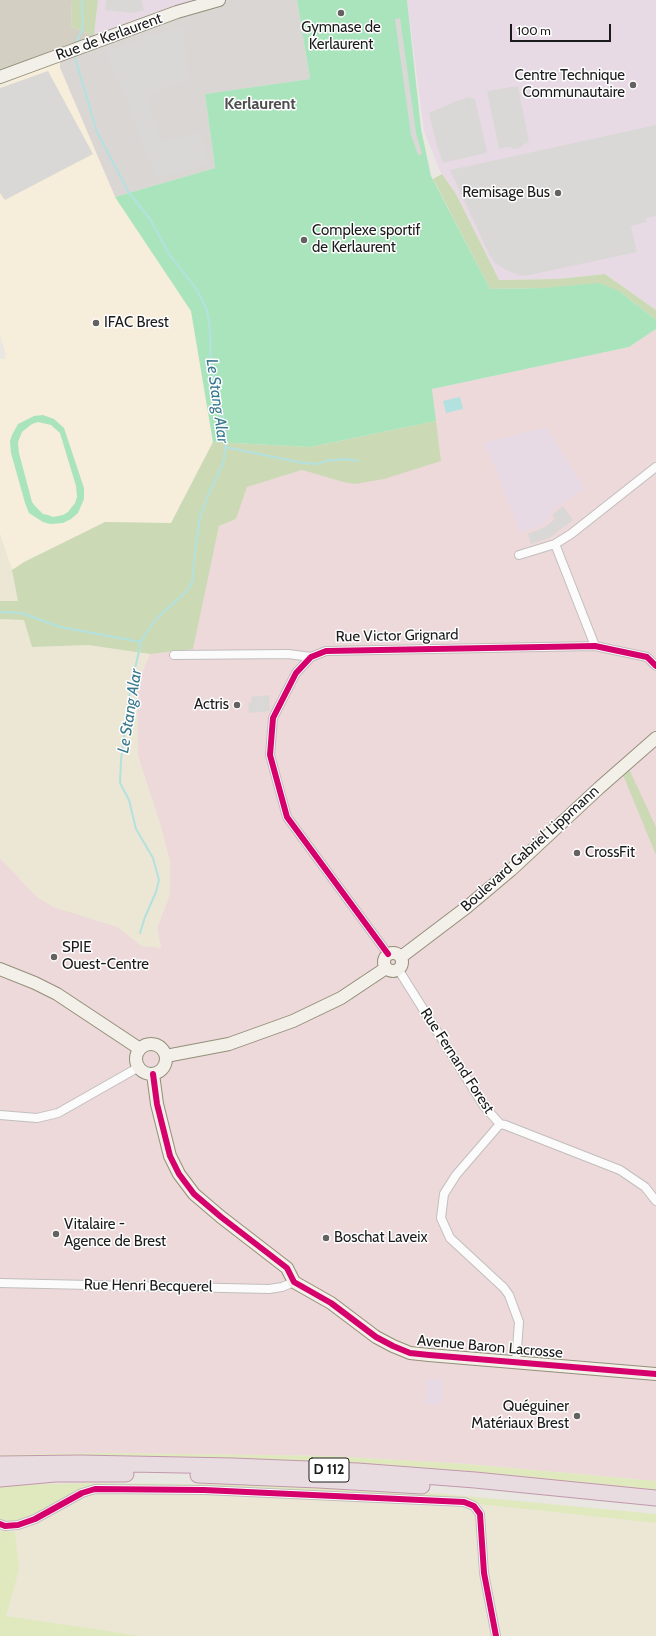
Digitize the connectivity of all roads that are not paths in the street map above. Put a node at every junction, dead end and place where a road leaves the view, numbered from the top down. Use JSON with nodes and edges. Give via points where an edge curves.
{"nodes":[{"id":1,"x":219,"y":0,"type":"edge"},
{"id":2,"x":0,"y":77,"type":"edge"},
{"id":3,"x":656,"y":467,"type":"edge"},
{"id":4,"x":555,"y":544,"type":"junction"},
{"id":5,"x":518,"y":555,"type":"dead end"},
{"id":6,"x":595,"y":646,"type":"junction"},
{"id":7,"x":174,"y":656,"type":"dead end"},
{"id":8,"x":311,"y":657,"type":"junction"},
{"id":9,"x":656,"y":666,"type":"edge"},
{"id":10,"x":656,"y":738,"type":"edge"},
{"id":11,"x":388,"y":954,"type":"junction"},
{"id":12,"x":401,"y":957,"type":"junction"},
{"id":13,"x":386,"y":968,"type":"junction"},
{"id":14,"x":0,"y":969,"type":"edge"},
{"id":15,"x":398,"y":969,"type":"junction"},
{"id":16,"x":140,"y":1049,"type":"junction"},
{"id":17,"x":166,"y":1056,"type":"junction"},
{"id":18,"x":139,"y":1067,"type":"junction"},
{"id":19,"x":152,"y":1074,"type":"junction"},
{"id":20,"x":0,"y":1115,"type":"edge"},
{"id":21,"x":500,"y":1124,"type":"junction"},
{"id":22,"x":656,"y":1201,"type":"edge"},
{"id":23,"x":294,"y":1282,"type":"junction"},
{"id":24,"x":0,"y":1283,"type":"edge"},
{"id":25,"x":516,"y":1363,"type":"junction"},
{"id":26,"x":656,"y":1374,"type":"edge"},
{"id":27,"x":0,"y":1464,"type":"edge"},
{"id":28,"x":55,"y":1474,"type":"junction"},
{"id":29,"x":0,"y":1475,"type":"edge"},
{"id":30,"x":0,"y":1480,"type":"edge"},
{"id":31,"x":656,"y":1498,"type":"edge"},
{"id":32,"x":656,"y":1508,"type":"edge"},
{"id":33,"x":0,"y":1524,"type":"edge"},
{"id":34,"x":496,"y":1636,"type":"edge"}],
"edges":[{"from":1,"to":2,"type":"street","name":"Rue de Kerlaurent","via":[[177,12]]},
{"from":3,"to":4,"type":"street"},
{"from":4,"to":5,"type":"street"},
{"from":4,"to":6,"type":"street"},
{"from":6,"to":8,"type":"street","name":"Rue Victor Grignard","via":[[326,651]]},
{"from":6,"to":9,"type":"street","name":"Rue Victor Grignard","via":[[647,657]]},
{"from":7,"to":8,"type":"street","via":[[288,654]]},
{"from":8,"to":11,"type":"street","name":"Rue Victor Grignard","via":[[296,673],[273,718],[270,755],[286,817]]},
{"from":10,"to":12,"type":"street","name":"Boulevard Gabriel Lippmann","via":[[468,907]]},
{"from":11,"to":12,"type":"street","via":[[394,952]]},
{"from":11,"to":13,"type":"street","via":[[384,962]]},
{"from":12,"to":15,"type":"street","via":[[402,965]]},
{"from":13,"to":15,"type":"street","via":[[390,971]]},
{"from":13,"to":17,"type":"street","via":[[341,998],[293,1021],[229,1044]]},
{"from":14,"to":16,"type":"street","via":[[35,982],[57,994]]},
{"from":15,"to":21,"type":"street","name":"Rue Fernand Forest","via":[[484,1106]]},
{"from":16,"to":17,"type":"street","via":[[148,1044],[157,1045]]},
{"from":16,"to":18,"type":"street","via":[[136,1058]]},
{"from":17,"to":19,"type":"street","via":[[164,1068]]},
{"from":18,"to":19,"type":"street"},
{"from":18,"to":20,"type":"street","via":[[58,1113],[36,1118]]},
{"from":19,"to":23,"type":"street","name":"Avenue Baron Lacrosse","via":[[164,1137],[179,1174],[199,1199],[287,1268]]},
{"from":21,"to":22,"type":"street","name":"Rue Fernand Forest","via":[[620,1170],[645,1187]]},
{"from":21,"to":25,"type":"street","via":[[456,1174],[444,1194],[441,1218],[450,1238],[509,1295],[519,1322]]},
{"from":23,"to":24,"type":"street","name":"Rue Henri Becquerel","via":[[282,1287],[269,1288]]},
{"from":23,"to":25,"type":"street","name":"Avenue Baron Lacrosse","via":[[331,1303],[376,1337],[410,1353]]},
{"from":25,"to":26,"type":"street","name":"Avenue Baron Lacrosse"},
{"from":27,"to":31,"type":"highway","number":"D 112","via":[[80,1463],[358,1471]]},
{"from":28,"to":29,"type":"highway","number":"D 112"},
{"from":28,"to":30,"type":"highway"},
{"from":28,"to":32,"type":"highway","number":"D 112","via":[[357,1482],[482,1490]]},
{"from":33,"to":34,"type":"street","via":[[18,1525],[35,1519],[82,1493],[95,1489],[204,1490],[464,1502],[474,1506],[480,1514],[484,1573]]}]}
